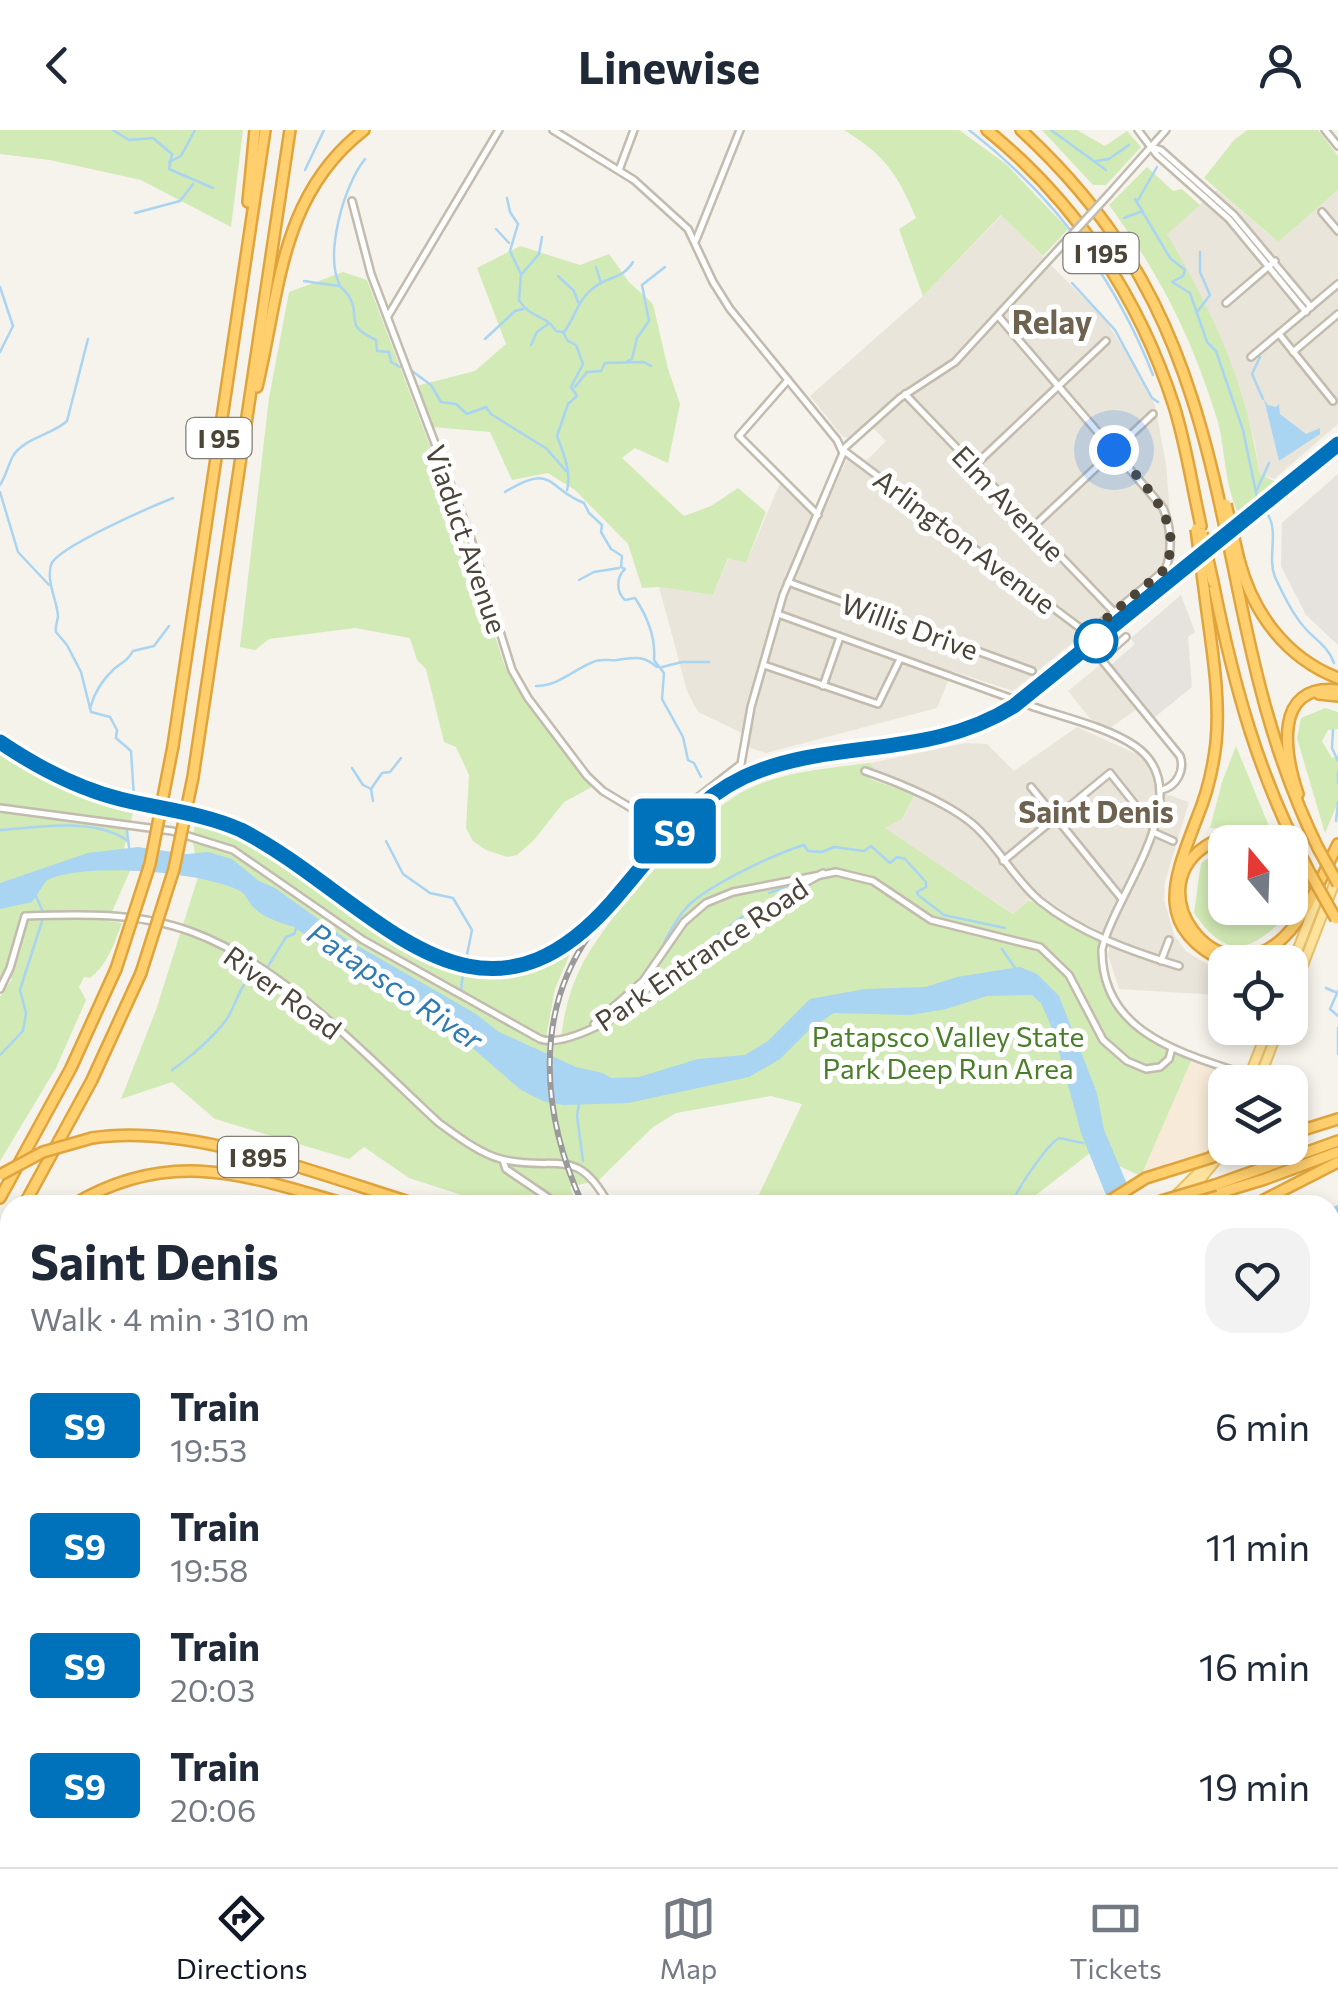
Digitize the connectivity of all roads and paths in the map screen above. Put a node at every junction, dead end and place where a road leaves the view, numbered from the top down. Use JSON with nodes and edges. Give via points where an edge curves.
{"nodes":[{"id":1,"x":255,"y":130,"type":"edge"},
{"id":2,"x":265,"y":130,"type":"edge"},
{"id":3,"x":290,"y":130,"type":"edge"},
{"id":4,"x":364,"y":130,"type":"edge"},
{"id":5,"x":499,"y":130,"type":"edge"},
{"id":6,"x":554,"y":130,"type":"edge"},
{"id":7,"x":634,"y":130,"type":"edge"},
{"id":8,"x":740,"y":130,"type":"edge"},
{"id":9,"x":987,"y":130,"type":"edge"},
{"id":10,"x":1020,"y":130,"type":"edge"},
{"id":11,"x":1138,"y":130,"type":"edge"},
{"id":12,"x":1166,"y":130,"type":"edge"},
{"id":13,"x":1324,"y":130,"type":"edge"},
{"id":14,"x":1338,"y":146,"type":"edge"},
{"id":15,"x":1151,"y":147,"type":"junction"},
{"id":16,"x":619,"y":170,"type":"junction"},
{"id":17,"x":352,"y":201,"type":"dead end"},
{"id":18,"x":1322,"y":212,"type":"dead end"},
{"id":19,"x":1338,"y":232,"type":"edge"},
{"id":20,"x":696,"y":240,"type":"junction"},
{"id":21,"x":1272,"y":264,"type":"junction"},
{"id":22,"x":243,"y":272,"type":"junction"},
{"id":23,"x":1338,"y":284,"type":"edge"},
{"id":24,"x":1226,"y":302,"type":"dead end"},
{"id":25,"x":1308,"y":309,"type":"junction"},
{"id":26,"x":1338,"y":315,"type":"edge"},
{"id":27,"x":999,"y":317,"type":"junction"},
{"id":28,"x":387,"y":318,"type":"junction"},
{"id":29,"x":1279,"y":334,"type":"junction"},
{"id":30,"x":1106,"y":341,"type":"dead end"},
{"id":31,"x":1293,"y":352,"type":"junction"},
{"id":32,"x":1251,"y":357,"type":"dead end"},
{"id":33,"x":788,"y":380,"type":"junction"},
{"id":34,"x":1059,"y":386,"type":"junction"},
{"id":35,"x":906,"y":394,"type":"junction"},
{"id":36,"x":1333,"y":401,"type":"dead end"},
{"id":37,"x":1153,"y":414,"type":"dead end"},
{"id":38,"x":243,"y":443,"type":"junction"},
{"id":39,"x":842,"y":450,"type":"junction"},
{"id":40,"x":1114,"y":450,"type":"junction"},
{"id":41,"x":974,"y":466,"type":"junction"},
{"id":42,"x":818,"y":515,"type":"junction"},
{"id":43,"x":1032,"y":528,"type":"junction"},
{"id":44,"x":1236,"y":563,"type":"junction"},
{"id":45,"x":788,"y":582,"type":"junction"},
{"id":46,"x":1208,"y":585,"type":"junction"},
{"id":47,"x":1114,"y":612,"type":"junction"},
{"id":48,"x":778,"y":614,"type":"junction"},
{"id":49,"x":840,"y":637,"type":"junction"},
{"id":50,"x":1126,"y":637,"type":"dead end"},
{"id":51,"x":900,"y":659,"type":"junction"},
{"id":52,"x":764,"y":665,"type":"junction"},
{"id":53,"x":1032,"y":671,"type":"dead end"},
{"id":54,"x":1335,"y":677,"type":"edge"},
{"id":55,"x":823,"y":686,"type":"junction"},
{"id":56,"x":1338,"y":693,"type":"edge"},
{"id":57,"x":865,"y":771,"type":"dead end"},
{"id":58,"x":1030,"y":787,"type":"dead end"},
{"id":59,"x":1162,"y":790,"type":"junction"},
{"id":60,"x":0,"y":808,"type":"edge"},
{"id":61,"x":1056,"y":818,"type":"junction"},
{"id":62,"x":1285,"y":825,"type":"edge"},
{"id":63,"x":1153,"y":830,"type":"junction"},
{"id":64,"x":1173,"y":841,"type":"dead end"},
{"id":65,"x":1338,"y":844,"type":"edge"},
{"id":66,"x":1208,"y":846,"type":"edge"},
{"id":67,"x":1318,"y":848,"type":"junction"},
{"id":68,"x":1003,"y":860,"type":"junction"},
{"id":69,"x":823,"y":873,"type":"junction"},
{"id":70,"x":1338,"y":874,"type":"edge"},
{"id":71,"x":1308,"y":877,"type":"edge"},
{"id":72,"x":1338,"y":884,"type":"edge"},
{"id":73,"x":1122,"y":899,"type":"junction"},
{"id":74,"x":1337,"y":921,"type":"edge"},
{"id":75,"x":1105,"y":939,"type":"junction"},
{"id":76,"x":1169,"y":940,"type":"dead end"},
{"id":77,"x":1269,"y":945,"type":"edge"},
{"id":78,"x":1300,"y":945,"type":"edge"},
{"id":79,"x":1208,"y":946,"type":"edge"},
{"id":80,"x":1308,"y":949,"type":"edge"},
{"id":81,"x":1208,"y":952,"type":"edge"},
{"id":82,"x":1161,"y":961,"type":"junction"},
{"id":83,"x":1179,"y":966,"type":"dead end"},
{"id":84,"x":0,"y":989,"type":"edge"},
{"id":85,"x":580,"y":1034,"type":"junction"},
{"id":86,"x":1172,"y":1048,"type":"junction"},
{"id":87,"x":1215,"y":1065,"type":"edge"},
{"id":88,"x":1338,"y":1119,"type":"edge"},
{"id":89,"x":1308,"y":1128,"type":"edge"},
{"id":90,"x":1338,"y":1140,"type":"edge"},
{"id":91,"x":1338,"y":1152,"type":"edge"},
{"id":92,"x":1208,"y":1159,"type":"edge"},
{"id":93,"x":504,"y":1160,"type":"junction"},
{"id":94,"x":1208,"y":1161,"type":"edge"},
{"id":95,"x":1338,"y":1162,"type":"edge"},
{"id":96,"x":1214,"y":1165,"type":"edge"},
{"id":97,"x":0,"y":1174,"type":"edge"},
{"id":98,"x":2,"y":1195,"type":"edge"},
{"id":99,"x":29,"y":1195,"type":"edge"},
{"id":100,"x":96,"y":1195,"type":"edge"},
{"id":101,"x":314,"y":1195,"type":"edge"},
{"id":102,"x":385,"y":1195,"type":"edge"},
{"id":103,"x":545,"y":1195,"type":"edge"},
{"id":104,"x":603,"y":1195,"type":"edge"},
{"id":105,"x":1119,"y":1195,"type":"edge"},
{"id":106,"x":1181,"y":1195,"type":"edge"},
{"id":107,"x":1182,"y":1195,"type":"edge"},
{"id":108,"x":1184,"y":1195,"type":"edge"},
{"id":109,"x":1213,"y":1195,"type":"edge"},
{"id":110,"x":1274,"y":1195,"type":"edge"}],
"edges":[{"from":1,"to":22,"type":"highway"},
{"from":2,"to":22,"type":"highway","number":"I 95"},
{"from":3,"to":38,"type":"highway","number":"I 95"},
{"from":4,"to":38,"type":"highway","via":[[326,164],[300,206]]},
{"from":5,"to":28,"type":"street"},
{"from":6,"to":16,"type":"street"},
{"from":7,"to":16,"type":"street"},
{"from":8,"to":20,"type":"street"},
{"from":9,"to":46,"type":"highway","number":"I 195","bridge":true,"via":[[1055,194],[1117,277],[1156,356],[1176,412]]},
{"from":10,"to":44,"type":"highway","number":"I 195","bridge":true,"via":[[1116,235],[1152,295],[1196,406]]},
{"from":11,"to":15,"type":"street"},
{"from":12,"to":15,"type":"street"},
{"from":13,"to":14,"type":"street"},
{"from":15,"to":21,"type":"street"},
{"from":15,"to":27,"type":"street","bridge":true},
{"from":16,"to":20,"type":"street"},
{"from":17,"to":28,"type":"street","name":"Viaduct Avenue"},
{"from":18,"to":19,"type":"street"},
{"from":20,"to":33,"type":"street","name":"Arlington Avenue","via":[[719,292]]},
{"from":21,"to":24,"type":"street"},
{"from":21,"to":25,"type":"street"},
{"from":22,"to":98,"type":"highway","number":"I 95","bridge":true,"via":[[150,864],[116,968]]},
{"from":23,"to":25,"type":"street"},
{"from":25,"to":29,"type":"street"},
{"from":26,"to":31,"type":"street"},
{"from":27,"to":34,"type":"street"},
{"from":27,"to":35,"type":"street","via":[[955,362]]},
{"from":28,"to":52,"type":"street","name":"Viaduct Avenue","via":[[519,684],[603,791],[661,826],[741,764]]},
{"from":29,"to":31,"type":"street"},
{"from":29,"to":32,"type":"street"},
{"from":30,"to":34,"type":"street"},
{"from":31,"to":36,"type":"street"},
{"from":33,"to":39,"type":"street","name":"Arlington Avenue"},
{"from":33,"to":42,"type":"street","via":[[740,436]]},
{"from":34,"to":40,"type":"street"},
{"from":34,"to":41,"type":"street"},
{"from":35,"to":39,"type":"street"},
{"from":35,"to":41,"type":"street","name":"Elm Avenue"},
{"from":37,"to":40,"type":"street"},
{"from":38,"to":99,"type":"highway","number":"I 95","bridge":true,"via":[[174,869],[141,973]]},
{"from":39,"to":42,"type":"street"},
{"from":39,"to":47,"type":"street","name":"Arlington Avenue","via":[[1088,634]]},
{"from":40,"to":43,"type":"street"},
{"from":40,"to":47,"type":"street","via":[[1163,508],[1170,554],[1164,570]]},
{"from":41,"to":43,"type":"street","name":"Elm Avenue"},
{"from":42,"to":45,"type":"street"},
{"from":43,"to":47,"type":"street","name":"Elm Avenue"},
{"from":44,"to":54,"type":"highway","via":[[1274,632],[1298,656]]},
{"from":44,"to":67,"type":"highway","number":"I 195","via":[[1277,754]]},
{"from":45,"to":48,"type":"street"},
{"from":45,"to":53,"type":"street","name":"Willis Drive"},
{"from":46,"to":62,"type":"highway","number":"I 195","via":[[1250,737]]},
{"from":46,"to":81,"type":"highway","via":[[1216,746],[1174,895],[1188,936]]},
{"from":48,"to":49,"type":"street"},
{"from":48,"to":52,"type":"street"},
{"from":49,"to":51,"type":"street"},
{"from":49,"to":55,"type":"street"},
{"from":50,"to":59,"type":"street","via":[[1102,659],[1182,759],[1176,780]]},
{"from":51,"to":55,"type":"street","via":[[878,704]]},
{"from":51,"to":59,"type":"street","bridge":true,"via":[[1136,747],[1150,759]]},
{"from":52,"to":55,"type":"street"},
{"from":56,"to":67,"type":"highway","via":[[1312,694],[1292,712],[1285,742]]},
{"from":57,"to":68,"type":"street","via":[[968,821]]},
{"from":58,"to":61,"type":"street"},
{"from":59,"to":63,"type":"street"},
{"from":60,"to":85,"type":"street","name":"Park Entrance Road","via":[[172,831],[222,845],[363,940],[540,1039],[559,1042]]},
{"from":61,"to":63,"type":"street","via":[[1110,773]]},
{"from":61,"to":68,"type":"street"},
{"from":61,"to":73,"type":"street"},
{"from":63,"to":64,"type":"street"},
{"from":63,"to":73,"type":"street"},
{"from":65,"to":77,"type":"highway","via":[[1302,915]]},
{"from":65,"to":78,"type":"main road"},
{"from":66,"to":79,"type":"highway","via":[[1184,873],[1180,905]]},
{"from":67,"to":72,"type":"highway","number":"I 195","bridge":true},
{"from":68,"to":75,"type":"street","via":[[1038,899]]},
{"from":69,"to":85,"type":"street","name":"Park Entrance Road","via":[[654,993]]},
{"from":69,"to":85,"type":"street","name":"Park Entrance Road","via":[[706,903],[684,922],[643,981]]},
{"from":69,"to":86,"type":"street","name":"Park Entrance Road","via":[[873,881],[946,926],[1040,947],[1061,965],[1096,1031],[1126,1062],[1160,1067]]},
{"from":70,"to":80,"type":"main road"},
{"from":71,"to":74,"type":"highway","number":"I 195","bridge":true},
{"from":73,"to":75,"type":"street"},
{"from":75,"to":82,"type":"street"},
{"from":75,"to":86,"type":"street","via":[[1103,970],[1118,1006],[1134,1026]]},
{"from":76,"to":82,"type":"street"},
{"from":82,"to":83,"type":"street"},
{"from":84,"to":93,"type":"street","name":"River Road","via":[[25,916],[122,917],[178,928],[284,986],[438,1123]]},
{"from":86,"to":87,"type":"street"},
{"from":88,"to":89,"type":"highway"},
{"from":90,"to":107,"type":"highway","bridge":true},
{"from":91,"to":109,"type":"highway"},
{"from":92,"to":105,"type":"highway","bridge":true,"via":[[1146,1178]]},
{"from":93,"to":103,"type":"street"},
{"from":93,"to":104,"type":"street","via":[[583,1168]]},
{"from":94,"to":106,"type":"main road"},
{"from":95,"to":110,"type":"highway"},
{"from":96,"to":108,"type":"main road"},
{"from":97,"to":102,"type":"highway","number":"I 895","bridge":true,"via":[[92,1138],[140,1135],[198,1141]]},
{"from":100,"to":101,"type":"highway","number":"I 895","via":[[141,1175],[202,1169]]}]}
